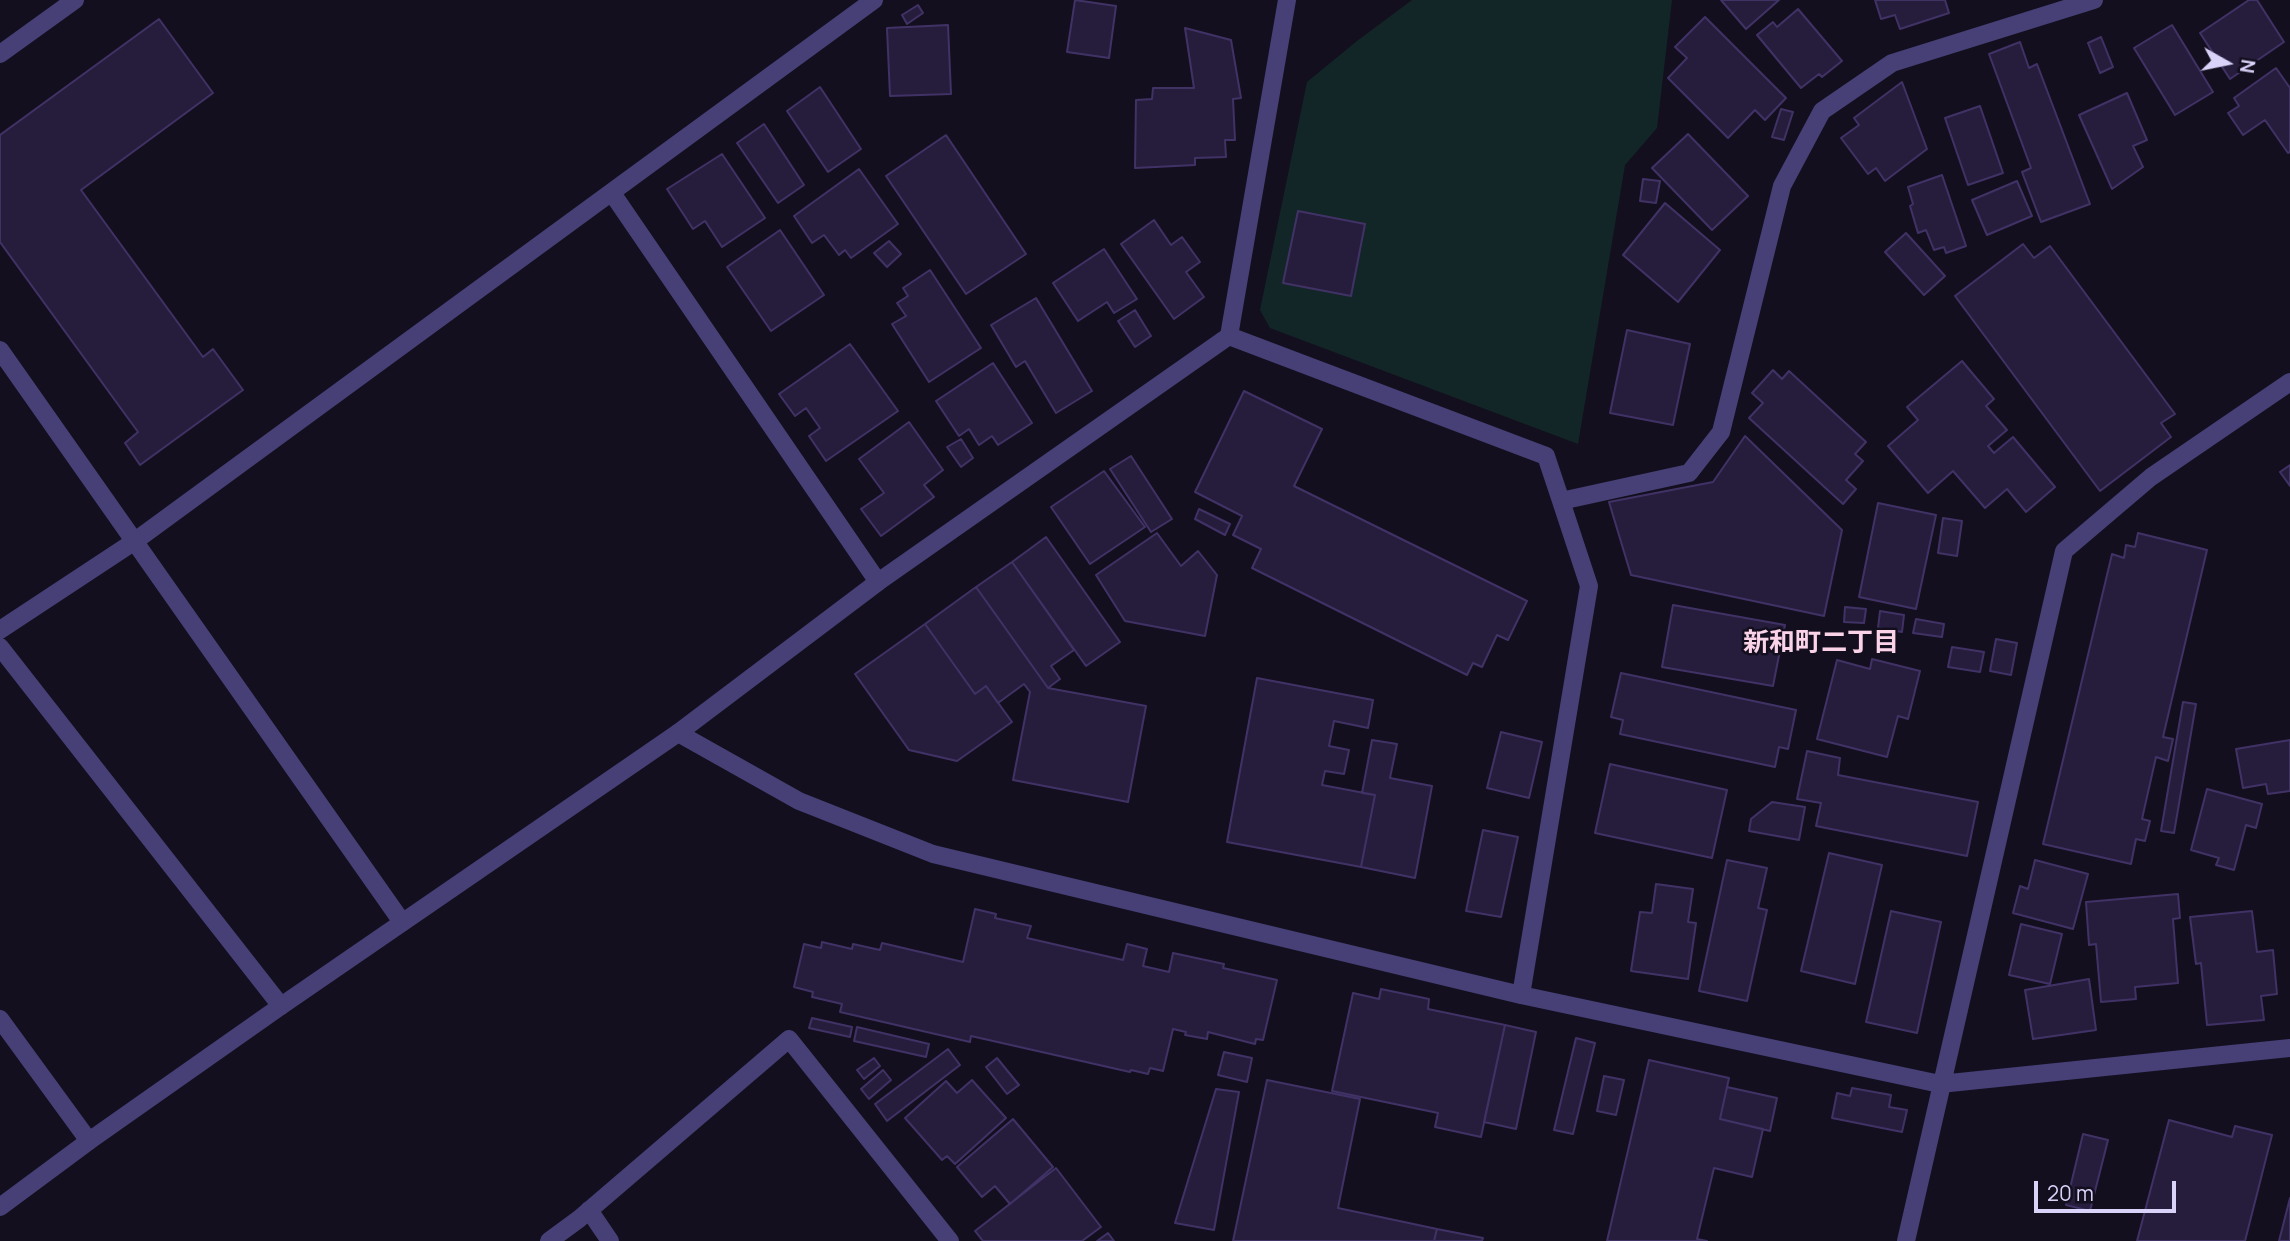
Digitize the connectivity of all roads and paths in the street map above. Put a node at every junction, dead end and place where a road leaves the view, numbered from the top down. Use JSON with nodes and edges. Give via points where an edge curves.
{"nodes":[{"id":1,"x":75,"y":0,"type":"edge"},
{"id":2,"x":874,"y":0,"type":"edge"},
{"id":3,"x":1287,"y":0,"type":"edge"},
{"id":4,"x":2094,"y":0,"type":"edge"},
{"id":5,"x":0,"y":54,"type":"edge"},
{"id":6,"x":612,"y":193,"type":"junction"},
{"id":7,"x":1229,"y":336,"type":"junction"},
{"id":8,"x":0,"y":350,"type":"edge"},
{"id":9,"x":2290,"y":382,"type":"edge"},
{"id":10,"x":1562,"y":501,"type":"junction"},
{"id":11,"x":135,"y":541,"type":"junction"},
{"id":12,"x":878,"y":582,"type":"junction"},
{"id":13,"x":0,"y":630,"type":"edge"},
{"id":14,"x":0,"y":647,"type":"edge"},
{"id":15,"x":678,"y":733,"type":"junction"},
{"id":16,"x":402,"y":922,"type":"junction"},
{"id":17,"x":1521,"y":995,"type":"junction"},
{"id":18,"x":281,"y":1006,"type":"junction"},
{"id":19,"x":0,"y":1019,"type":"edge"},
{"id":20,"x":2290,"y":1048,"type":"edge"},
{"id":21,"x":1940,"y":1084,"type":"junction"},
{"id":22,"x":89,"y":1141,"type":"junction"},
{"id":23,"x":0,"y":1207,"type":"edge"},
{"id":24,"x":589,"y":1210,"type":"junction"},
{"id":25,"x":549,"y":1241,"type":"edge"},
{"id":26,"x":610,"y":1241,"type":"edge"},
{"id":27,"x":950,"y":1241,"type":"edge"},
{"id":28,"x":1906,"y":1241,"type":"edge"}],
"edges":[{"from":1,"to":5,"type":"street"},
{"from":2,"to":6,"type":"street"},
{"from":3,"to":7,"type":"street"},
{"from":4,"to":10,"type":"street","via":[[1892,63],[1822,111],[1782,186],[1721,432],[1689,473]]},
{"from":6,"to":11,"type":"street"},
{"from":6,"to":12,"type":"street"},
{"from":7,"to":10,"type":"street","via":[[1546,456]]},
{"from":7,"to":12,"type":"street"},
{"from":8,"to":11,"type":"street"},
{"from":9,"to":21,"type":"street","via":[[2151,477],[2064,551]]},
{"from":10,"to":17,"type":"street","via":[[1589,586]]},
{"from":11,"to":13,"type":"street"},
{"from":11,"to":16,"type":"street"},
{"from":12,"to":15,"type":"street"},
{"from":14,"to":18,"type":"street"},
{"from":15,"to":16,"type":"street"},
{"from":15,"to":17,"type":"street","via":[[799,801],[933,854]]},
{"from":16,"to":18,"type":"street"},
{"from":17,"to":21,"type":"street"},
{"from":18,"to":22,"type":"street"},
{"from":19,"to":22,"type":"street"},
{"from":20,"to":21,"type":"street"},
{"from":21,"to":28,"type":"street"},
{"from":22,"to":23,"type":"street"},
{"from":24,"to":25,"type":"street"},
{"from":24,"to":26,"type":"street"},
{"from":24,"to":27,"type":"street","via":[[789,1039]]}]}
